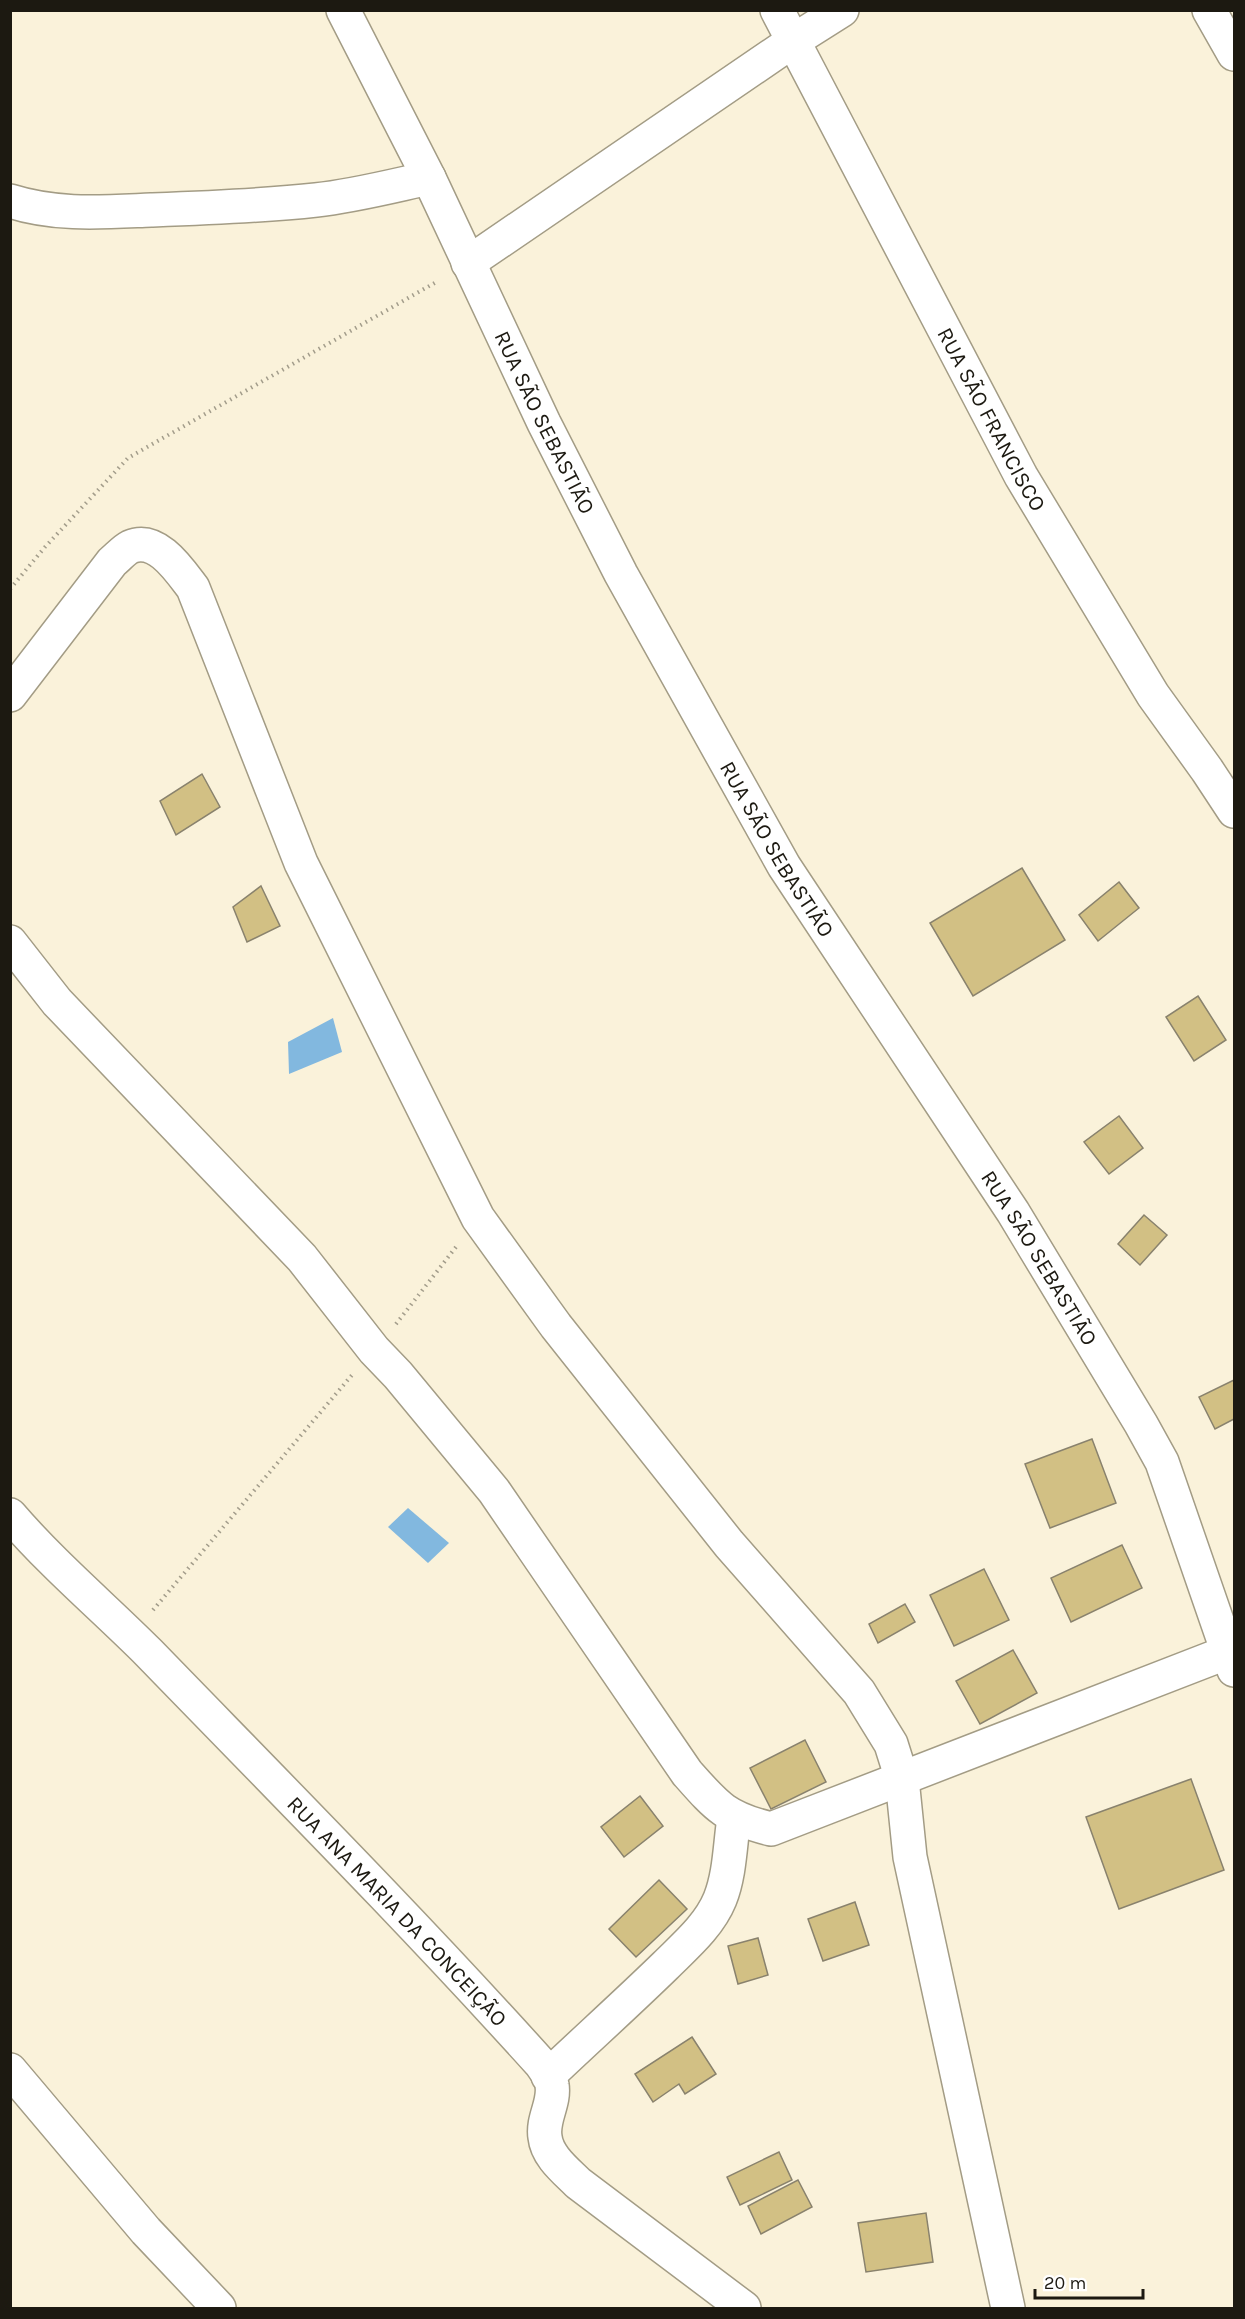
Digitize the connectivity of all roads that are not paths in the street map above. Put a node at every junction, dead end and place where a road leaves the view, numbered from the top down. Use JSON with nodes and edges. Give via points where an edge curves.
{"nodes":[{"id":1,"x":343,"y":10,"type":"edge"},
{"id":2,"x":777,"y":10,"type":"edge"},
{"id":3,"x":842,"y":10,"type":"edge"},
{"id":4,"x":1209,"y":10,"type":"edge"},
{"id":5,"x":793,"y":41,"type":"junction"},
{"id":6,"x":1234,"y":54,"type":"edge"},
{"id":7,"x":429,"y":178,"type":"junction"},
{"id":8,"x":10,"y":201,"type":"edge"},
{"id":9,"x":468,"y":263,"type":"junction"},
{"id":10,"x":10,"y":695,"type":"edge"},
{"id":11,"x":1234,"y":812,"type":"edge"},
{"id":12,"x":10,"y":942,"type":"edge"},
{"id":13,"x":10,"y":1515,"type":"edge"},
{"id":14,"x":1231,"y":1661,"type":"edge"},
{"id":15,"x":902,"y":1779,"type":"junction"},
{"id":16,"x":734,"y":1818,"type":"junction"},
{"id":17,"x":10,"y":2070,"type":"edge"},
{"id":18,"x":548,"y":2076,"type":"junction"},
{"id":19,"x":219,"y":2308,"type":"edge"},
{"id":20,"x":744,"y":2308,"type":"edge"},
{"id":21,"x":1008,"y":2308,"type":"edge"}],
"edges":[{"from":1,"to":7,"type":"street","name":"RUA SÃO SEBASTIÃO"},
{"from":2,"to":5,"type":"street","name":"RUA SÃO FRANCISCO"},
{"from":3,"to":5,"type":"street"},
{"from":4,"to":6,"type":"street"},
{"from":5,"to":9,"type":"street"},
{"from":5,"to":11,"type":"street","name":"RUA SÃO FRANCISCO","via":[[1021,476],[1153,695]]},
{"from":7,"to":8,"type":"street","via":[[317,200],[185,209],[67,213]]},
{"from":7,"to":9,"type":"street","name":"RUA SÃO SEBASTIÃO"},
{"from":9,"to":14,"type":"street","name":"RUA SÃO SEBASTIÃO","via":[[621,574],[784,866],[1013,1212],[1142,1424],[1162,1462]]},
{"from":10,"to":15,"type":"street","via":[[123,552],[145,546],[170,560],[193,588],[301,863],[478,1218],[556,1326],[729,1544],[859,1692],[891,1744]]},
{"from":12,"to":16,"type":"street","via":[[57,1002],[302,1258],[494,1491],[687,1773]]},
{"from":13,"to":18,"type":"street","name":"RUA ANA MARIA DA CONCEIÇÃO","via":[[470,1985]]},
{"from":14,"to":15,"type":"street"},
{"from":15,"to":16,"type":"street","via":[[771,1829]]},
{"from":15,"to":21,"type":"street","via":[[910,1857]]},
{"from":16,"to":18,"type":"street","via":[[724,1884],[711,1916],[698,1933]]},
{"from":17,"to":19,"type":"street","via":[[146,2231]]},
{"from":18,"to":20,"type":"street","via":[[552,2098],[544,2137],[558,2163],[578,2183]]}]}
